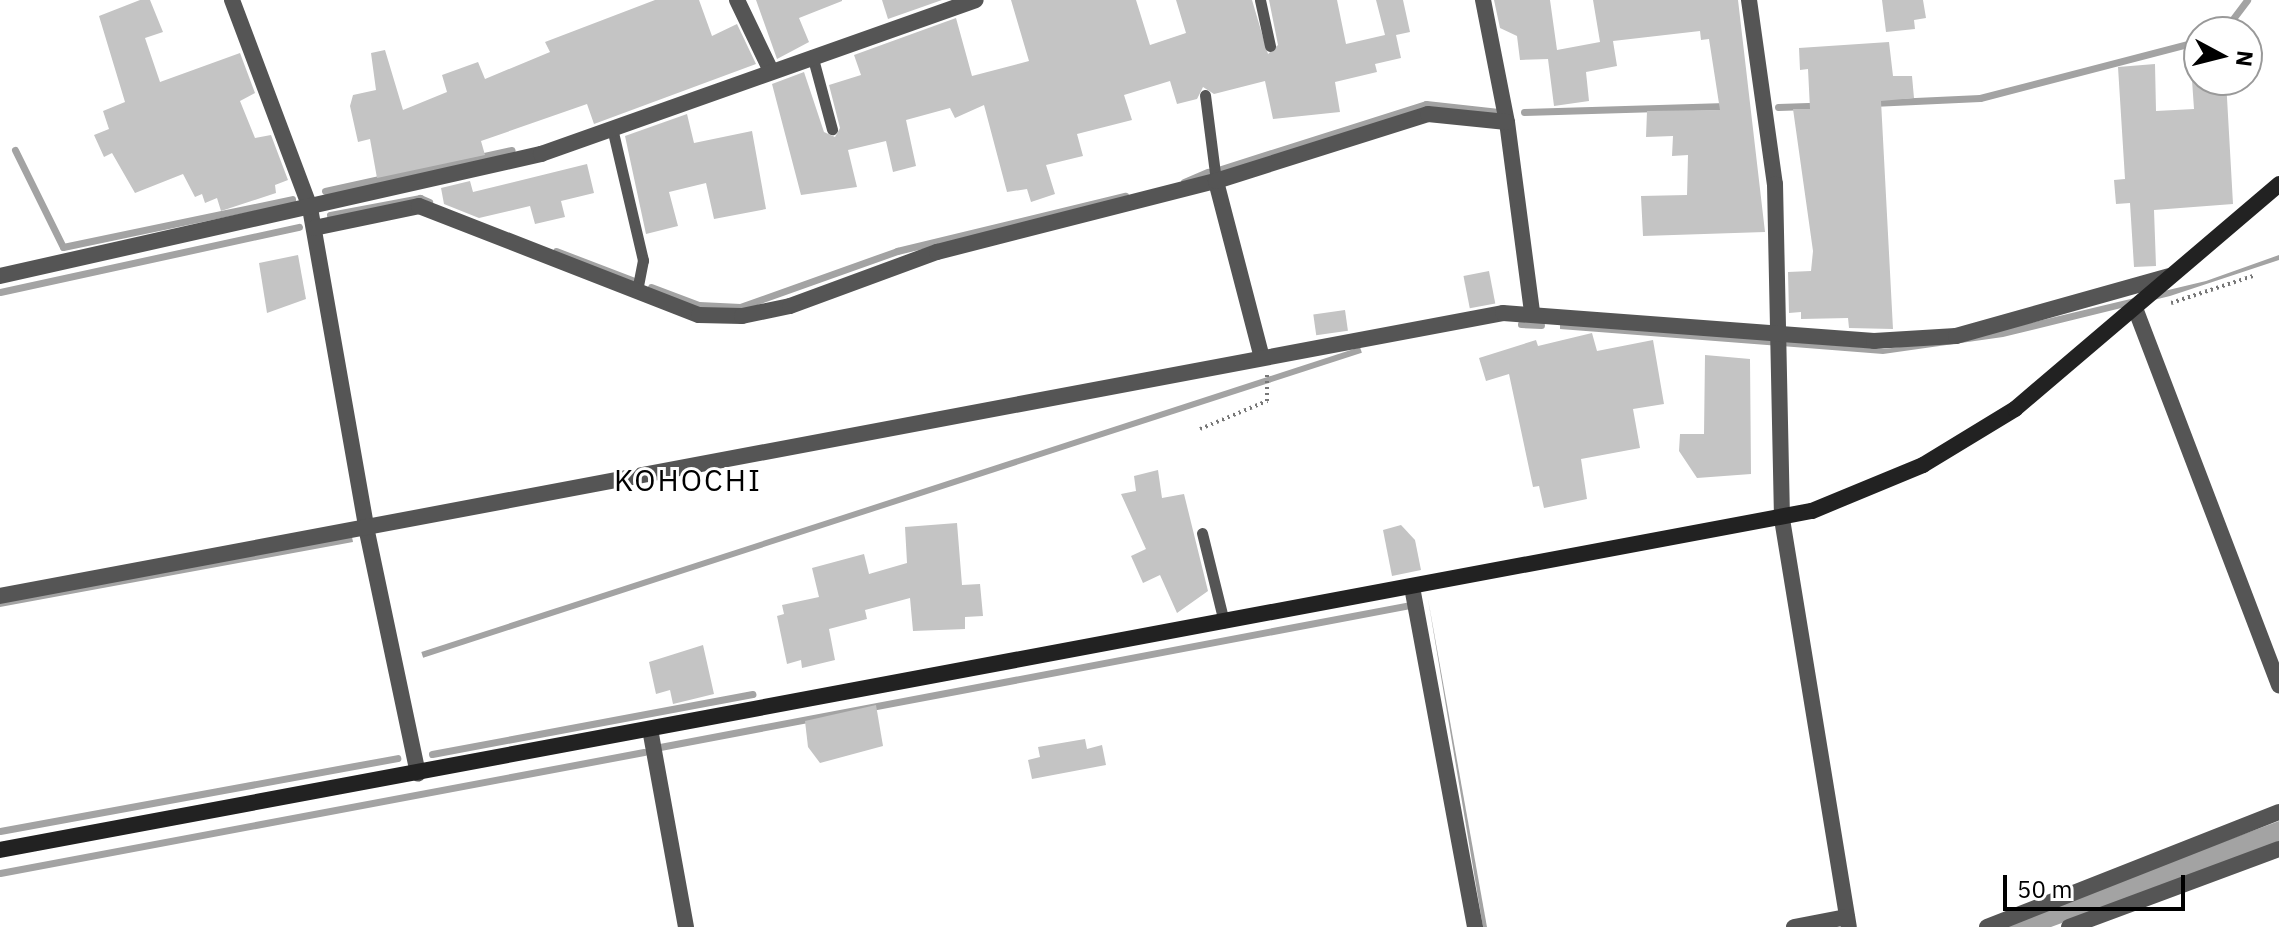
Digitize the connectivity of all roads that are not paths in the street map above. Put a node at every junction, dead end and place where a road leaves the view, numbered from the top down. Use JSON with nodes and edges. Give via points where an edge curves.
{"nodes":[{"id":1,"x":232,"y":0,"type":"edge"},
{"id":2,"x":737,"y":0,"type":"edge"},
{"id":3,"x":975,"y":0,"type":"edge"},
{"id":4,"x":1260,"y":0,"type":"edge"},
{"id":5,"x":1483,"y":0,"type":"edge"},
{"id":6,"x":1749,"y":0,"type":"edge"},
{"id":7,"x":1270,"y":46,"type":"dead end"},
{"id":8,"x":812,"y":55,"type":"junction"},
{"id":9,"x":770,"y":69,"type":"junction"},
{"id":10,"x":1205,"y":95,"type":"dead end"},
{"id":11,"x":1507,"y":122,"type":"junction"},
{"id":12,"x":612,"y":128,"type":"junction"},
{"id":13,"x":832,"y":129,"type":"dead end"},
{"id":14,"x":1216,"y":181,"type":"junction"},
{"id":15,"x":2279,"y":184,"type":"edge"},
{"id":16,"x":310,"y":208,"type":"junction"},
{"id":17,"x":314,"y":228,"type":"junction"},
{"id":18,"x":0,"y":276,"type":"edge"},
{"id":19,"x":2165,"y":281,"type":"junction"},
{"id":20,"x":637,"y":291,"type":"junction"},
{"id":21,"x":2137,"y":306,"type":"junction"},
{"id":22,"x":1532,"y":312,"type":"junction"},
{"id":23,"x":1777,"y":335,"type":"junction"},
{"id":24,"x":1264,"y":366,"type":"junction"},
{"id":25,"x":1782,"y":519,"type":"junction"},
{"id":26,"x":366,"y":527,"type":"junction"},
{"id":27,"x":1202,"y":533,"type":"dead end"},
{"id":28,"x":1412,"y":587,"type":"junction"},
{"id":29,"x":0,"y":596,"type":"edge"},
{"id":30,"x":1224,"y":622,"type":"junction"},
{"id":31,"x":2279,"y":686,"type":"edge"},
{"id":32,"x":650,"y":729,"type":"junction"},
{"id":33,"x":418,"y":774,"type":"junction"},
{"id":34,"x":2279,"y":812,"type":"edge"},
{"id":35,"x":2279,"y":849,"type":"edge"},
{"id":36,"x":0,"y":850,"type":"edge"},
{"id":37,"x":1848,"y":922,"type":"edge"},
{"id":38,"x":686,"y":927,"type":"edge"},
{"id":39,"x":1475,"y":927,"type":"edge"},
{"id":40,"x":1794,"y":927,"type":"edge"},
{"id":41,"x":1987,"y":927,"type":"edge"},
{"id":42,"x":2069,"y":927,"type":"edge"}],
"edges":[{"from":1,"to":16,"type":"street"},
{"from":2,"to":9,"type":"street"},
{"from":3,"to":8,"type":"street"},
{"from":4,"to":7,"type":"lane"},
{"from":5,"to":11,"type":"street"},
{"from":6,"to":23,"type":"street","via":[[1775,184]]},
{"from":8,"to":9,"type":"street"},
{"from":8,"to":13,"type":"lane"},
{"from":9,"to":12,"type":"street"},
{"from":10,"to":14,"type":"lane"},
{"from":11,"to":14,"type":"street","via":[[1428,114]]},
{"from":11,"to":22,"type":"street"},
{"from":12,"to":16,"type":"street","via":[[541,154]]},
{"from":12,"to":20,"type":"lane","via":[[642,247]]},
{"from":14,"to":20,"type":"street","via":[[937,252],[790,306],[742,316],[699,315]]},
{"from":14,"to":24,"type":"street"},
{"from":15,"to":19,"type":"street"},
{"from":16,"to":17,"type":"street"},
{"from":16,"to":18,"type":"street"},
{"from":17,"to":20,"type":"street","via":[[419,206]]},
{"from":17,"to":26,"type":"street"},
{"from":19,"to":21,"type":"street"},
{"from":19,"to":23,"type":"street","via":[[1956,336],[1874,341]]},
{"from":21,"to":25,"type":"street","via":[[1975,437],[1861,492]]},
{"from":21,"to":31,"type":"street"},
{"from":22,"to":23,"type":"street"},
{"from":22,"to":24,"type":"street"},
{"from":23,"to":25,"type":"street"},
{"from":24,"to":26,"type":"street"},
{"from":25,"to":28,"type":"street"},
{"from":25,"to":37,"type":"street"},
{"from":26,"to":29,"type":"street"},
{"from":26,"to":33,"type":"street"},
{"from":27,"to":30,"type":"lane"},
{"from":28,"to":30,"type":"street"},
{"from":28,"to":39,"type":"street"},
{"from":30,"to":32,"type":"street"},
{"from":32,"to":33,"type":"street"},
{"from":32,"to":38,"type":"street"},
{"from":33,"to":36,"type":"street"},
{"from":34,"to":41,"type":"street"},
{"from":35,"to":42,"type":"street"},
{"from":37,"to":40,"type":"street"}]}
